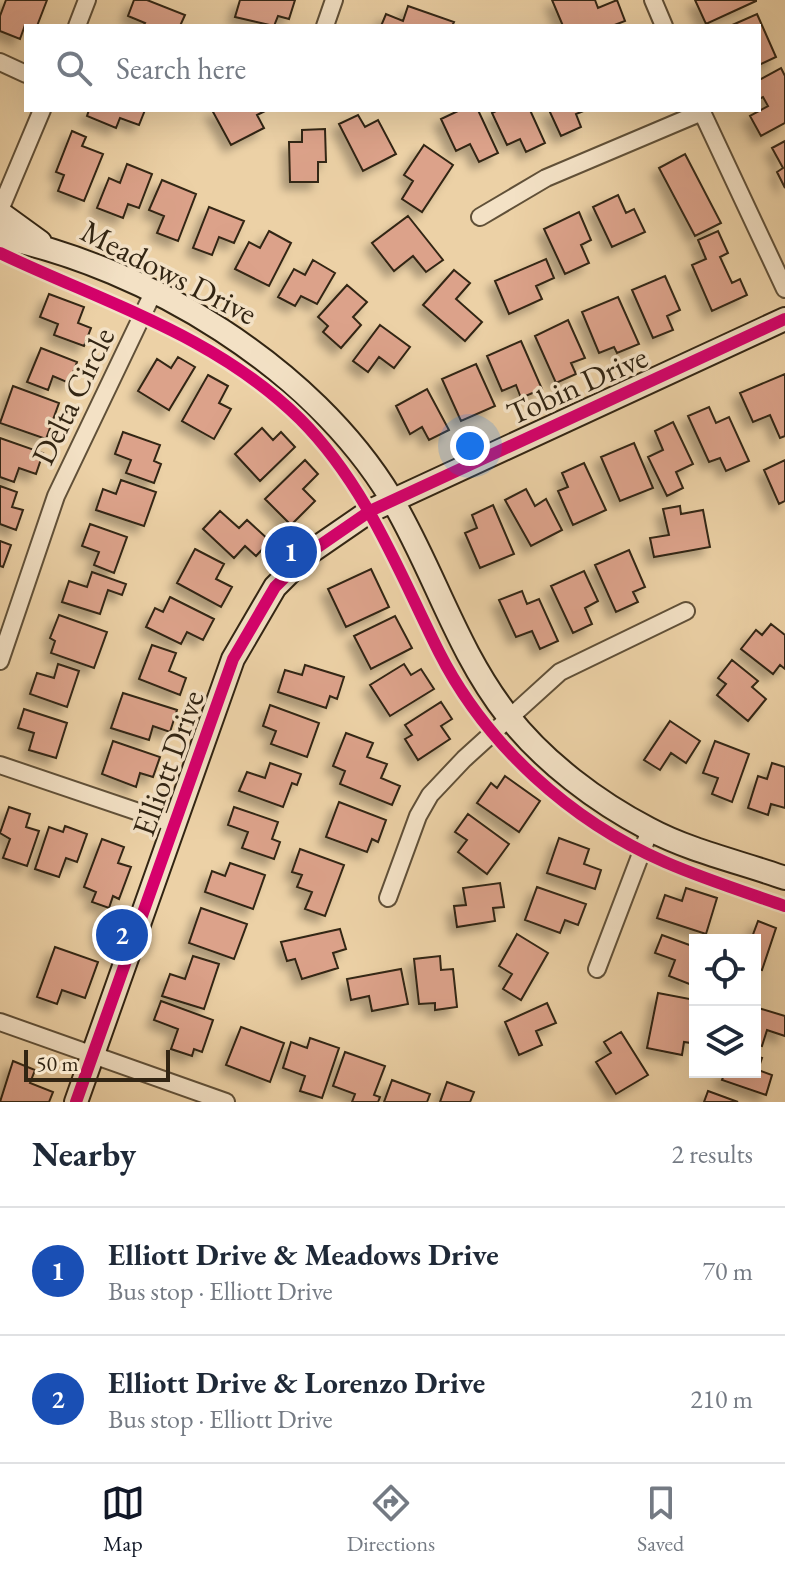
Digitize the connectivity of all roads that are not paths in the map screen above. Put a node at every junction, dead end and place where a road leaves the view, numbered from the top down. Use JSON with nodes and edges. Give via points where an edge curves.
{"nodes":[{"id":1,"x":87,"y":0,"type":"edge"},
{"id":2,"x":334,"y":0,"type":"edge"},
{"id":3,"x":653,"y":0,"type":"edge"},
{"id":4,"x":78,"y":24,"type":"edge"},
{"id":5,"x":326,"y":24,"type":"edge"},
{"id":6,"x":663,"y":24,"type":"edge"},
{"id":7,"x":0,"y":62,"type":"edge"},
{"id":8,"x":24,"y":73,"type":"edge"},
{"id":9,"x":41,"y":112,"type":"edge"},
{"id":10,"x":700,"y":112,"type":"edge"},
{"id":11,"x":702,"y":112,"type":"edge"},
{"id":12,"x":0,"y":212,"type":"edge"},
{"id":13,"x":480,"y":217,"type":"dead end"},
{"id":14,"x":0,"y":237,"type":"edge"},
{"id":15,"x":47,"y":247,"type":"junction"},
{"id":16,"x":785,"y":289,"type":"edge"},
{"id":17,"x":153,"y":293,"type":"junction"},
{"id":18,"x":785,"y":319,"type":"edge"},
{"id":19,"x":393,"y":500,"type":"junction"},
{"id":20,"x":686,"y":611,"type":"dead end"},
{"id":21,"x":0,"y":661,"type":"edge"},
{"id":22,"x":509,"y":718,"type":"junction"},
{"id":23,"x":0,"y":765,"type":"edge"},
{"id":24,"x":174,"y":824,"type":"junction"},
{"id":25,"x":650,"y":830,"type":"junction"},
{"id":26,"x":785,"y":878,"type":"edge"},
{"id":27,"x":388,"y":898,"type":"dead end"},
{"id":28,"x":597,"y":969,"type":"dead end"},
{"id":29,"x":0,"y":1022,"type":"edge"},
{"id":30,"x":92,"y":1055,"type":"junction"},
{"id":31,"x":76,"y":1102,"type":"edge"},
{"id":32,"x":226,"y":1102,"type":"edge"}],
"edges":[{"from":1,"to":4,"type":"street"},
{"from":2,"to":5,"type":"street"},
{"from":3,"to":6,"type":"street"},
{"from":7,"to":8,"type":"street"},
{"from":9,"to":12,"type":"street"},
{"from":10,"to":13,"type":"street","via":[[546,178]]},
{"from":11,"to":16,"type":"street"},
{"from":12,"to":15,"type":"street","name":"Meadows Drive"},
{"from":14,"to":15,"type":"street","name":"Meadows Drive"},
{"from":15,"to":17,"type":"street","name":"Meadows Drive"},
{"from":17,"to":19,"type":"street","name":"Meadows Drive","via":[[227,331],[281,372],[345,436]]},
{"from":17,"to":21,"type":"street","name":"Delta Circle","via":[[56,496]]},
{"from":18,"to":19,"type":"street","name":"Tobin Drive"},
{"from":19,"to":22,"type":"street","name":"Meadows Drive","via":[[456,636]]},
{"from":19,"to":24,"type":"street","name":"Elliott Drive","via":[[358,517],[309,553],[275,587],[233,659]]},
{"from":20,"to":22,"type":"street","via":[[560,672]]},
{"from":22,"to":25,"type":"street","name":"Meadows Drive","via":[[562,770]]},
{"from":22,"to":27,"type":"street","via":[[430,795]]},
{"from":23,"to":24,"type":"street"},
{"from":24,"to":30,"type":"street","name":"Elliott Drive"},
{"from":25,"to":26,"type":"street","name":"Meadows Drive"},
{"from":25,"to":28,"type":"street"},
{"from":29,"to":30,"type":"street"},
{"from":30,"to":31,"type":"street","name":"Elliott Drive"},
{"from":30,"to":32,"type":"street"}]}
